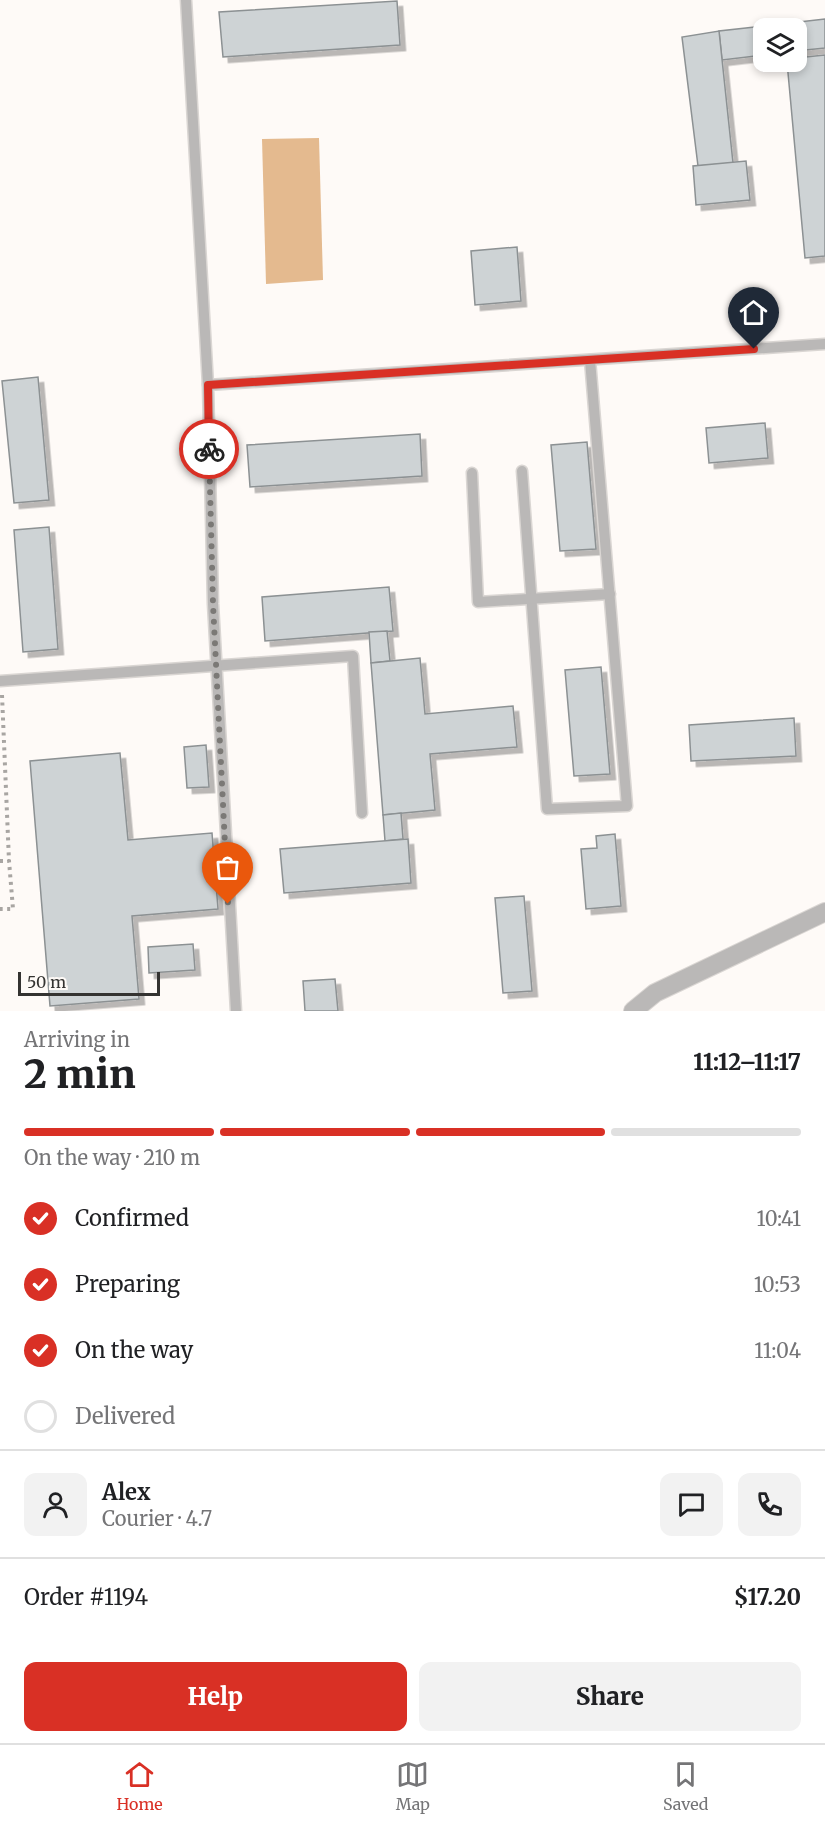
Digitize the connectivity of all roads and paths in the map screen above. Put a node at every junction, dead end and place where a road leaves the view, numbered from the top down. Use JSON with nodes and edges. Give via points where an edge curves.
{"nodes":[{"id":1,"x":186,"y":0,"type":"edge"},
{"id":2,"x":825,"y":344,"type":"edge"},
{"id":3,"x":590,"y":360,"type":"junction"},
{"id":4,"x":208,"y":385,"type":"junction"},
{"id":5,"x":522,"y":471,"type":"dead end"},
{"id":6,"x":472,"y":474,"type":"dead end"},
{"id":7,"x":610,"y":594,"type":"junction"},
{"id":8,"x":531,"y":599,"type":"junction"},
{"id":9,"x":216,"y":665,"type":"junction"},
{"id":10,"x":1,"y":681,"type":"edge"},
{"id":11,"x":362,"y":813,"type":"dead end"},
{"id":12,"x":0,"y":861,"type":"edge"},
{"id":13,"x":9,"y":861,"type":"junction"},
{"id":14,"x":0,"y":909,"type":"edge"},
{"id":15,"x":825,"y":912,"type":"edge"},
{"id":16,"x":236,"y":1011,"type":"edge"},
{"id":17,"x":633,"y":1011,"type":"edge"}],
"edges":[{"from":1,"to":4,"type":"lane"},
{"from":2,"to":3,"type":"lane"},
{"from":3,"to":4,"type":"lane"},
{"from":3,"to":7,"type":"lane"},
{"from":4,"to":9,"type":"lane"},
{"from":5,"to":8,"type":"lane"},
{"from":6,"to":8,"type":"lane","via":[[478,602]]},
{"from":7,"to":8,"type":"lane"},
{"from":7,"to":8,"type":"lane","via":[[627,806],[547,809]]},
{"from":9,"to":10,"type":"lane"},
{"from":9,"to":11,"type":"lane","via":[[353,656]]},
{"from":9,"to":16,"type":"lane"},
{"from":10,"to":13,"type":"path"},
{"from":12,"to":13,"type":"path"},
{"from":13,"to":14,"type":"path","via":[[13,909]]},
{"from":15,"to":17,"type":"street","via":[[655,993]]}]}
